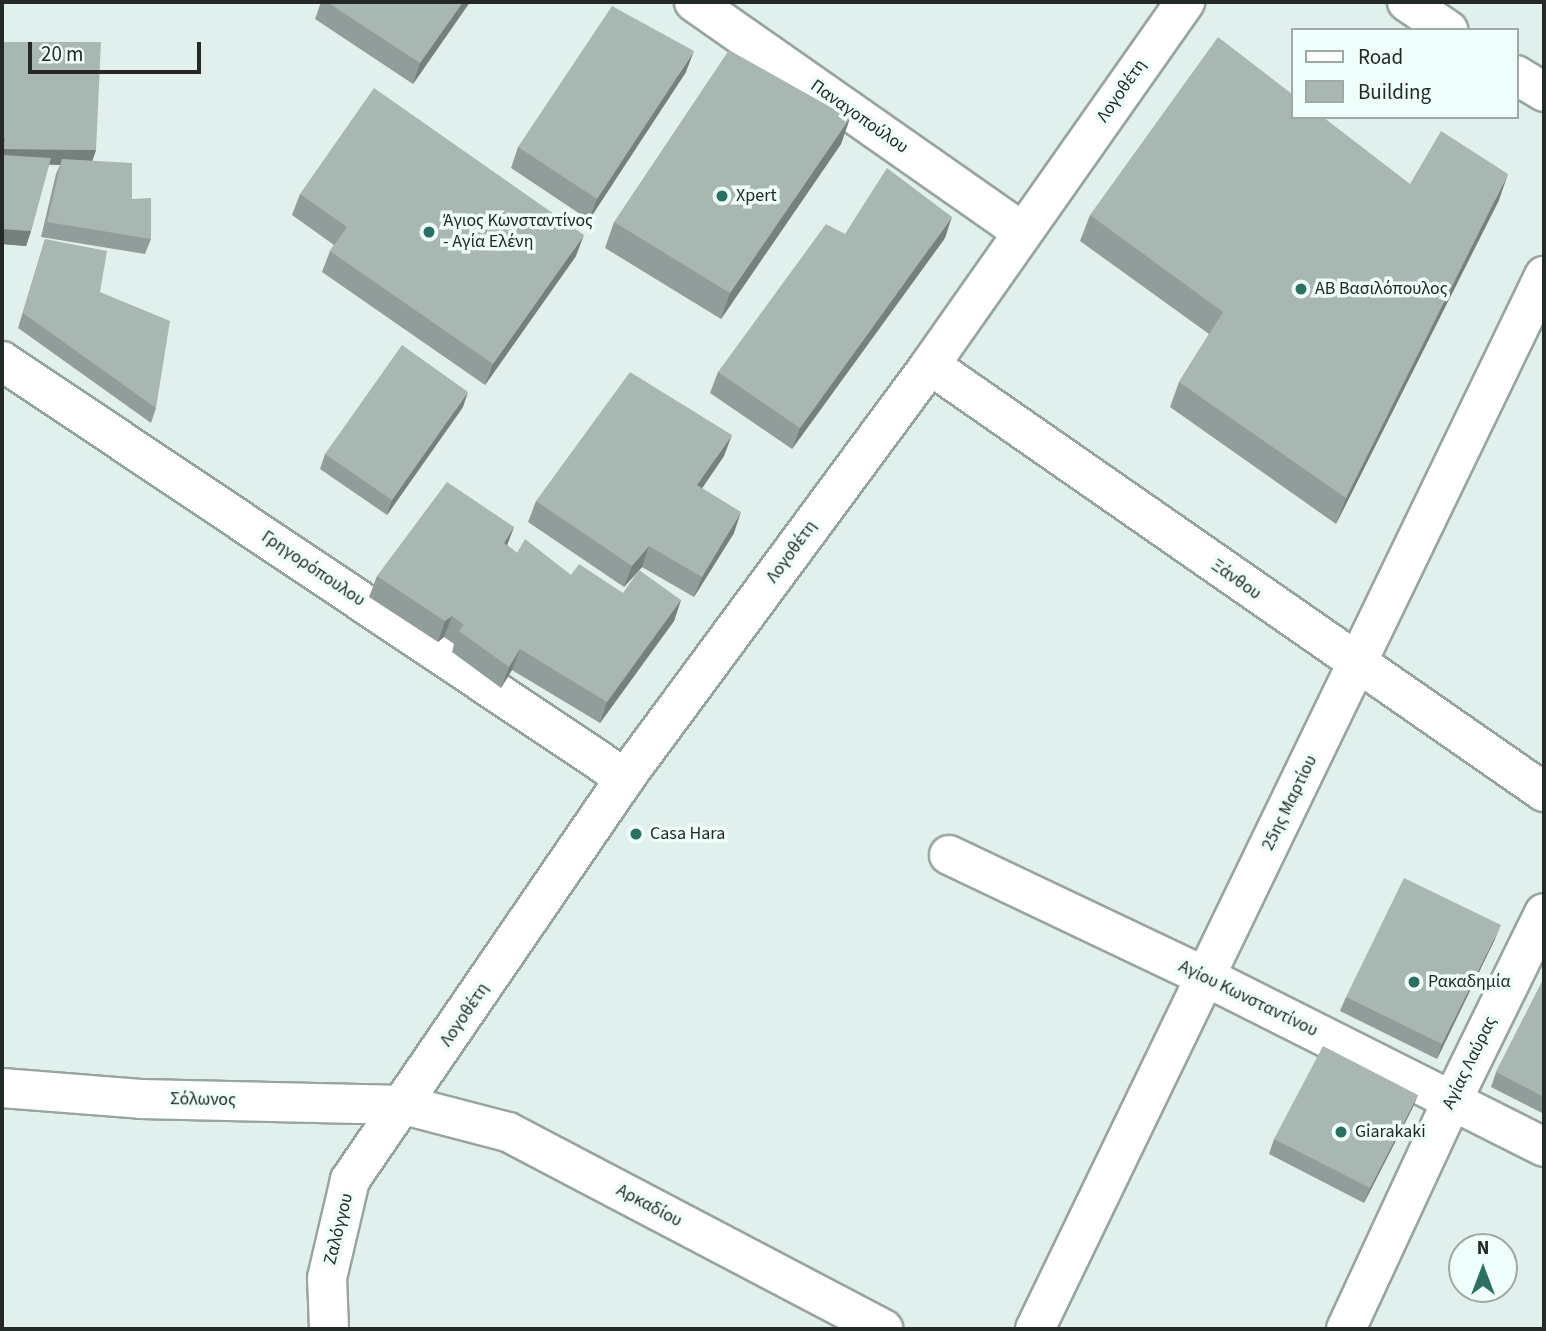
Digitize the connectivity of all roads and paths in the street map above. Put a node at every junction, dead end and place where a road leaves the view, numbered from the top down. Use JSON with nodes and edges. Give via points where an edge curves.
{"nodes":[{"id":1,"x":694,"y":2,"type":"edge"},
{"id":2,"x":1185,"y":2,"type":"edge"},
{"id":3,"x":1407,"y":2,"type":"edge"},
{"id":4,"x":1445,"y":28,"type":"edge"},
{"id":5,"x":1518,"y":76,"type":"edge"},
{"id":6,"x":1544,"y":92,"type":"edge"},
{"id":7,"x":1023,"y":232,"type":"junction"},
{"id":8,"x":1544,"y":276,"type":"edge"},
{"id":9,"x":2,"y":361,"type":"edge"},
{"id":10,"x":930,"y":365,"type":"junction"},
{"id":11,"x":1357,"y":665,"type":"junction"},
{"id":12,"x":625,"y":778,"type":"junction"},
{"id":13,"x":1544,"y":792,"type":"edge"},
{"id":14,"x":949,"y":855,"type":"dead end"},
{"id":15,"x":1544,"y":913,"type":"edge"},
{"id":16,"x":1206,"y":977,"type":"junction"},
{"id":17,"x":2,"y":1088,"type":"edge"},
{"id":18,"x":1452,"y":1101,"type":"junction"},
{"id":19,"x":404,"y":1105,"type":"junction"},
{"id":20,"x":1544,"y":1147,"type":"edge"},
{"id":21,"x":329,"y":1329,"type":"edge"},
{"id":22,"x":884,"y":1329,"type":"edge"},
{"id":23,"x":1035,"y":1329,"type":"edge"},
{"id":24,"x":1346,"y":1329,"type":"edge"}],
"edges":[{"from":1,"to":7,"type":"street","name":"Παναγοπούλου"},
{"from":2,"to":7,"type":"street","name":"Λογοθέτη"},
{"from":3,"to":4,"type":"street"},
{"from":5,"to":6,"type":"street"},
{"from":7,"to":10,"type":"street","name":"Λογοθέτη"},
{"from":8,"to":11,"type":"street","name":"25ης Μαρτίου"},
{"from":9,"to":12,"type":"street","name":"Γρηγορόπουλου"},
{"from":10,"to":11,"type":"street","name":"Ξάνθου"},
{"from":10,"to":12,"type":"street","name":"Λογοθέτη"},
{"from":11,"to":13,"type":"street","name":"Ξάνθου"},
{"from":11,"to":16,"type":"street","name":"25ης Μαρτίου"},
{"from":12,"to":19,"type":"street","name":"Λογοθέτη"},
{"from":14,"to":16,"type":"street","name":"Αγίου Κωνσταντίνου"},
{"from":15,"to":18,"type":"street","name":"Αγίας Λαύρας"},
{"from":16,"to":18,"type":"street","name":"Αγίου Κωνσταντίνου"},
{"from":16,"to":23,"type":"street","name":"25ης Μαρτίου"},
{"from":17,"to":19,"type":"street","name":"Σόλωνος","via":[[141,1099]]},
{"from":18,"to":20,"type":"street","name":"Αγίου Κωνσταντίνου"},
{"from":18,"to":24,"type":"street","name":"Αγίας Λαύρας"},
{"from":19,"to":21,"type":"street","name":"Ζαλόγγου","via":[[351,1181],[327,1278]]},
{"from":19,"to":22,"type":"street","name":"Αρκαδίου","via":[[508,1132]]}]}
